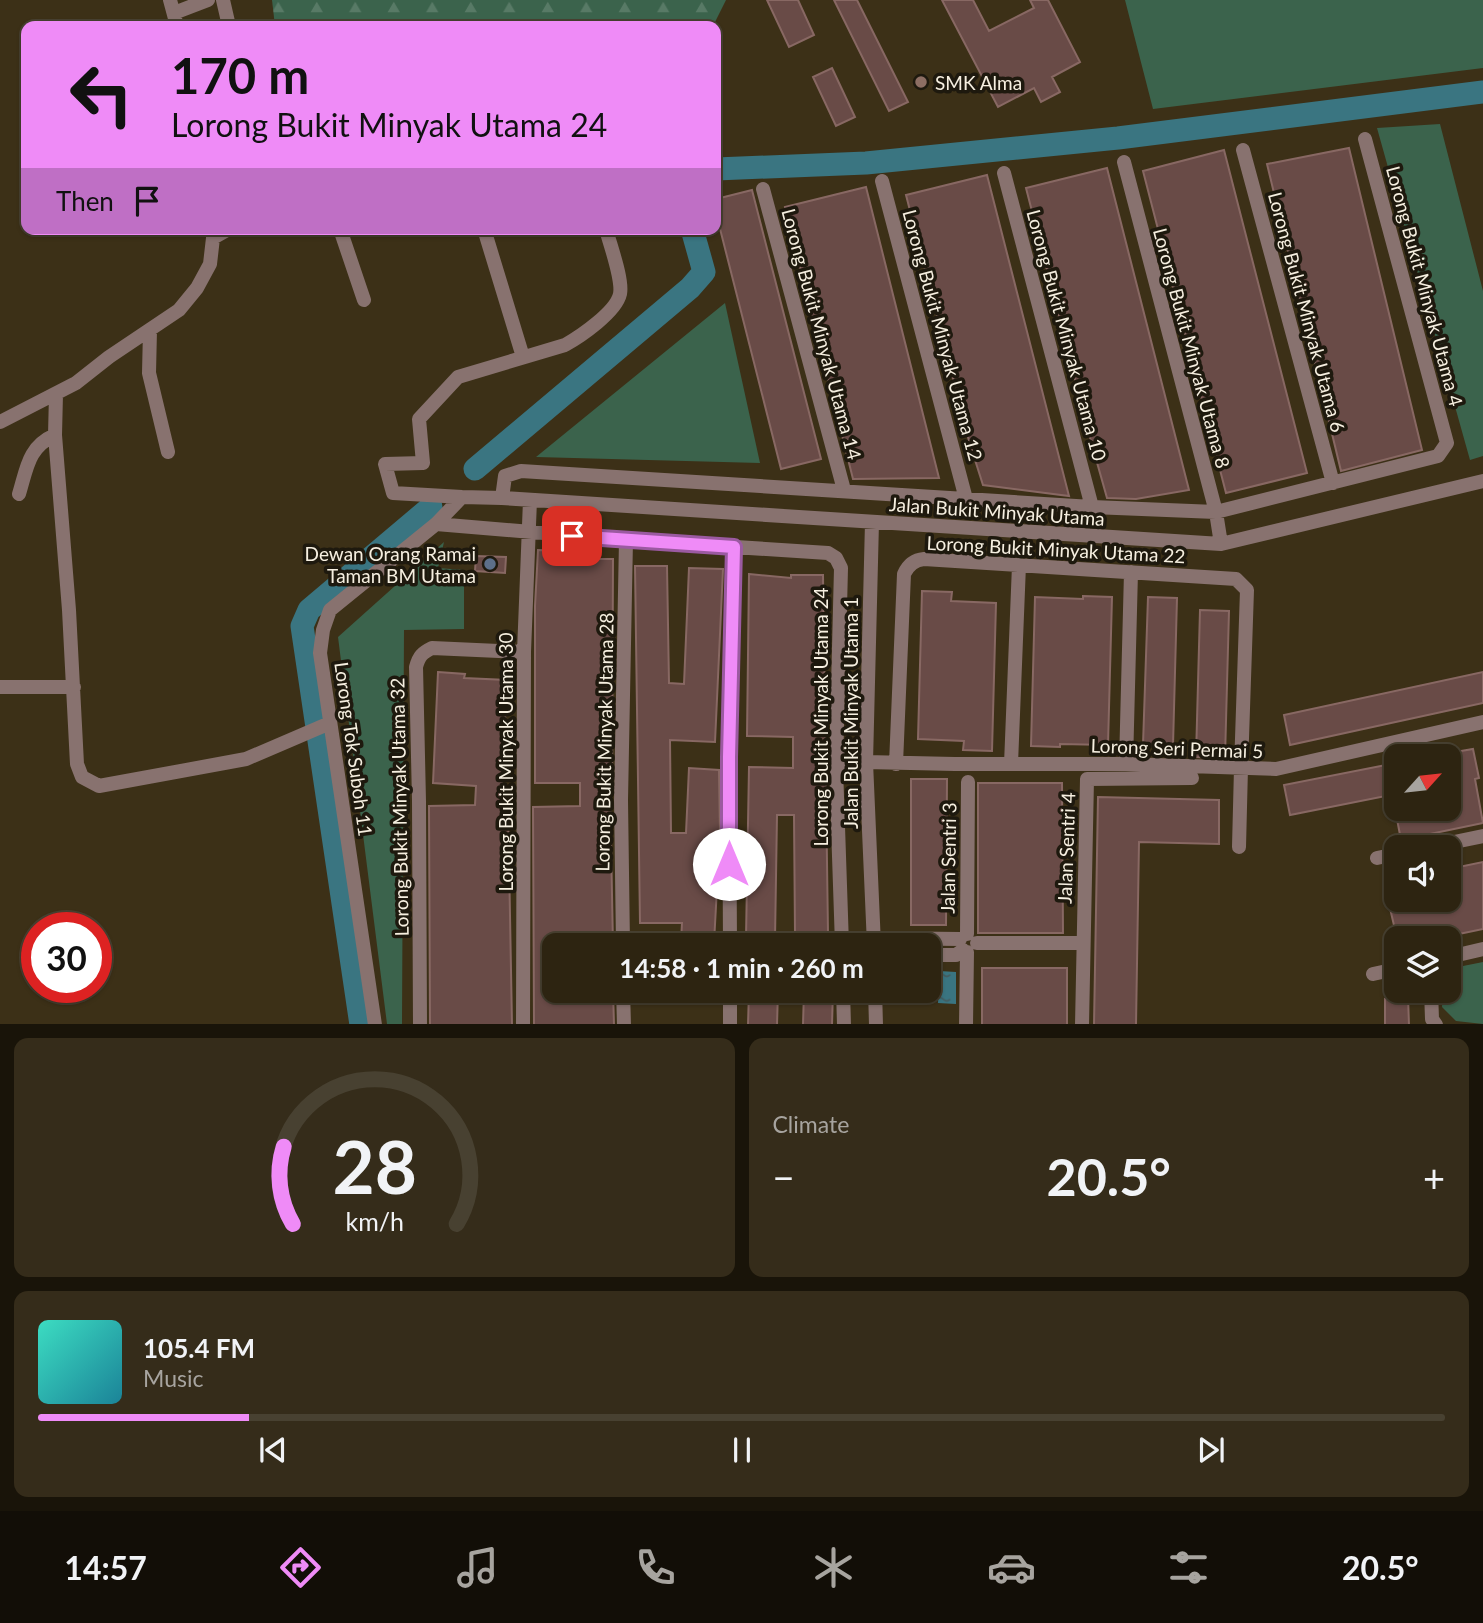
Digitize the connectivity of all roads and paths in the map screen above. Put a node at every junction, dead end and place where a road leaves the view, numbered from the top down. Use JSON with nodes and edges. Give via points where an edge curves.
{"nodes":[{"id":1,"x":208,"y":0,"type":"edge"},
{"id":2,"x":223,"y":0,"type":"edge"},
{"id":3,"x":174,"y":13,"type":"edge"},
{"id":4,"x":228,"y":21,"type":"edge"},
{"id":5,"x":1365,"y":139,"type":"dead end"},
{"id":6,"x":1244,"y":150,"type":"dead end"},
{"id":7,"x":1124,"y":162,"type":"dead end"},
{"id":8,"x":1004,"y":173,"type":"dead end"},
{"id":9,"x":882,"y":181,"type":"dead end"},
{"id":10,"x":763,"y":189,"type":"dead end"},
{"id":11,"x":212,"y":235,"type":"edge"},
{"id":12,"x":342,"y":235,"type":"edge"},
{"id":13,"x":486,"y":235,"type":"edge"},
{"id":14,"x":608,"y":235,"type":"edge"},
{"id":15,"x":364,"y":300,"type":"dead end"},
{"id":16,"x":150,"y":330,"type":"junction"},
{"id":17,"x":523,"y":357,"type":"junction"},
{"id":18,"x":56,"y":394,"type":"junction"},
{"id":19,"x":0,"y":422,"type":"edge"},
{"id":20,"x":55,"y":435,"type":"junction"},
{"id":21,"x":1447,"y":443,"type":"joint"},
{"id":22,"x":168,"y":452,"type":"dead end"},
{"id":23,"x":1483,"y":481,"type":"edge"},
{"id":24,"x":1333,"y":484,"type":"junction"},
{"id":25,"x":845,"y":490,"type":"junction"},
{"id":26,"x":19,"y":494,"type":"dead end"},
{"id":27,"x":462,"y":498,"type":"junction"},
{"id":28,"x":502,"y":498,"type":"junction"},
{"id":29,"x":966,"y":499,"type":"junction"},
{"id":30,"x":530,"y":500,"type":"junction"},
{"id":31,"x":1092,"y":507,"type":"junction"},
{"id":32,"x":1216,"y":512,"type":"junction"},
{"id":33,"x":872,"y":522,"type":"junction"},
{"id":34,"x":436,"y":524,"type":"junction"},
{"id":35,"x":529,"y":532,"type":"junction"},
{"id":36,"x":626,"y":540,"type":"junction"},
{"id":37,"x":1221,"y":544,"type":"junction"},
{"id":38,"x":734,"y":547,"type":"junction"},
{"id":39,"x":1019,"y":565,"type":"junction"},
{"id":40,"x":1131,"y":572,"type":"junction"},
{"id":41,"x":524,"y":652,"type":"junction"},
{"id":42,"x":0,"y":687,"type":"edge"},
{"id":43,"x":74,"y":687,"type":"junction"},
{"id":44,"x":1483,"y":722,"type":"edge"},
{"id":45,"x":321,"y":727,"type":"junction"},
{"id":46,"x":836,"y":761,"type":"junction"},
{"id":47,"x":866,"y":762,"type":"junction"},
{"id":48,"x":896,"y":764,"type":"junction"},
{"id":49,"x":1011,"y":764,"type":"junction"},
{"id":50,"x":1126,"y":764,"type":"junction"},
{"id":51,"x":1241,"y":768,"type":"junction"},
{"id":52,"x":1192,"y":778,"type":"dead end"},
{"id":53,"x":968,"y":782,"type":"dead end"},
{"id":54,"x":1483,"y":836,"type":"edge"},
{"id":55,"x":1461,"y":841,"type":"edge"},
{"id":56,"x":1240,"y":846,"type":"dead end"},
{"id":57,"x":1384,"y":857,"type":"edge"},
{"id":58,"x":1377,"y":858,"type":"dead end"},
{"id":59,"x":623,"y":933,"type":"edge"},
{"id":60,"x":730,"y":933,"type":"edge"},
{"id":61,"x":842,"y":933,"type":"edge"},
{"id":62,"x":874,"y":933,"type":"edge"},
{"id":63,"x":941,"y":943,"type":"edge"},
{"id":64,"x":967,"y":943,"type":"junction"},
{"id":65,"x":1082,"y":943,"type":"junction"},
{"id":66,"x":1483,"y":949,"type":"edge"},
{"id":67,"x":1461,"y":954,"type":"edge"},
{"id":68,"x":941,"y":955,"type":"edge"},
{"id":69,"x":1384,"y":972,"type":"edge"},
{"id":70,"x":1373,"y":974,"type":"dead end"},
{"id":71,"x":623,"y":1003,"type":"edge"},
{"id":72,"x":730,"y":1003,"type":"edge"},
{"id":73,"x":843,"y":1003,"type":"edge"},
{"id":74,"x":875,"y":1003,"type":"edge"},
{"id":75,"x":1431,"y":1003,"type":"edge"},
{"id":76,"x":375,"y":1024,"type":"edge"},
{"id":77,"x":420,"y":1024,"type":"edge"},
{"id":78,"x":523,"y":1024,"type":"edge"},
{"id":79,"x":624,"y":1024,"type":"edge"},
{"id":80,"x":730,"y":1024,"type":"edge"},
{"id":81,"x":844,"y":1024,"type":"edge"},
{"id":82,"x":876,"y":1024,"type":"edge"},
{"id":83,"x":966,"y":1024,"type":"edge"},
{"id":84,"x":1082,"y":1024,"type":"edge"},
{"id":85,"x":1436,"y":1024,"type":"edge"}],
"edges":[{"from":1,"to":3,"type":"street"},
{"from":2,"to":4,"type":"street"},
{"from":5,"to":21,"type":"street","name":"Lorong Bukit Minyak Utama 4"},
{"from":6,"to":24,"type":"street","name":"Lorong Bukit Minyak Utama 6"},
{"from":7,"to":32,"type":"street","name":"Lorong Bukit Minyak Utama 8"},
{"from":8,"to":31,"type":"street","name":"Lorong Bukit Minyak Utama 10"},
{"from":9,"to":29,"type":"street","name":"Lorong Bukit Minyak Utama 12"},
{"from":10,"to":25,"type":"street","name":"Lorong Bukit Minyak Utama 14"},
{"from":11,"to":16,"type":"street","via":[[210,264],[197,288],[179,310]]},
{"from":12,"to":15,"type":"street"},
{"from":13,"to":17,"type":"street"},
{"from":14,"to":17,"type":"street","via":[[620,282],[620,295],[613,307],[565,345]]},
{"from":16,"to":18,"type":"street"},
{"from":16,"to":22,"type":"street","via":[[149,373]]},
{"from":17,"to":27,"type":"street","name":"Jalan Bukit Minyak Utama","via":[[458,377],[419,419],[423,463],[385,464],[393,493]]},
{"from":18,"to":19,"type":"street"},
{"from":18,"to":20,"type":"street"},
{"from":20,"to":26,"type":"street","via":[[32,453]]},
{"from":20,"to":43,"type":"street"},
{"from":21,"to":24,"type":"street","name":"Jalan Bukit Minyak Utama","via":[[1438,456]]},
{"from":23,"to":37,"type":"street","name":"Jalan Bukit Minyak Utama"},
{"from":24,"to":32,"type":"street","name":"Jalan Bukit Minyak Utama"},
{"from":25,"to":28,"type":"street","name":"Jalan Bukit Minyak Utama","via":[[521,471],[505,475]]},
{"from":25,"to":29,"type":"street","name":"Jalan Bukit Minyak Utama"},
{"from":27,"to":28,"type":"street","name":"Jalan Bukit Minyak Utama"},
{"from":27,"to":34,"type":"street","name":"Lorong Tok Suboh 11"},
{"from":28,"to":30,"type":"street","name":"Jalan Bukit Minyak Utama"},
{"from":29,"to":31,"type":"street","name":"Jalan Bukit Minyak Utama"},
{"from":30,"to":33,"type":"street","name":"Jalan Bukit Minyak Utama"},
{"from":30,"to":35,"type":"street","name":"Lorong Bukit Minyak Utama 30"},
{"from":31,"to":32,"type":"street","name":"Jalan Bukit Minyak Utama"},
{"from":32,"to":37,"type":"street","name":"Lorong Bukit Minyak Utama 8"},
{"from":33,"to":37,"type":"street","name":"Jalan Bukit Minyak Utama"},
{"from":33,"to":47,"type":"street","name":"Jalan Bukit Minyak Utama 1"},
{"from":34,"to":35,"type":"street","name":"Lorong Bukit Minyak Utama 24"},
{"from":34,"to":45,"type":"street","name":"Lorong Tok Suboh 11","via":[[330,610],[320,653]]},
{"from":35,"to":36,"type":"street","name":"Lorong Bukit Minyak Utama 24"},
{"from":35,"to":41,"type":"street","name":"Lorong Bukit Minyak Utama 30"},
{"from":36,"to":38,"type":"street","name":"Lorong Bukit Minyak Utama 24"},
{"from":36,"to":59,"type":"street","name":"Lorong Bukit Minyak Utama 28"},
{"from":38,"to":46,"type":"street","name":"Lorong Bukit Minyak Utama 24","via":[[828,553],[841,568]]},
{"from":38,"to":60,"type":"street"},
{"from":39,"to":40,"type":"street","name":"Lorong Bukit Minyak Utama 22"},
{"from":39,"to":48,"type":"street","name":"Lorong Bukit Minyak Utama 22","via":[[924,559],[906,568]]},
{"from":39,"to":49,"type":"street"},
{"from":40,"to":50,"type":"street"},
{"from":40,"to":51,"type":"street","name":"Lorong Bukit Minyak Utama 22","via":[[1236,579],[1247,590]]},
{"from":41,"to":77,"type":"street","name":"Lorong Bukit Minyak Utama 32","via":[[432,648],[419,656]]},
{"from":41,"to":78,"type":"street","name":"Lorong Bukit Minyak Utama 30"},
{"from":42,"to":43,"type":"street"},
{"from":43,"to":45,"type":"street","via":[[77,764],[82,777],[99,786],[246,759]]},
{"from":44,"to":51,"type":"street","name":"Lorong Seri Permai 5","via":[[1276,769]]},
{"from":45,"to":76,"type":"street","name":"Lorong Tok Suboh 11"},
{"from":46,"to":47,"type":"street","name":"Lorong Seri Permai 5"},
{"from":46,"to":61,"type":"street","name":"Lorong Bukit Minyak Utama 24"},
{"from":47,"to":48,"type":"street","name":"Lorong Seri Permai 5"},
{"from":47,"to":62,"type":"street","name":"Jalan Bukit Minyak Utama 1"},
{"from":48,"to":49,"type":"street","name":"Lorong Seri Permai 5"},
{"from":49,"to":50,"type":"street","name":"Lorong Seri Permai 5"},
{"from":50,"to":51,"type":"street","name":"Lorong Seri Permai 5"},
{"from":51,"to":56,"type":"street"},
{"from":52,"to":65,"type":"street","name":"Jalan Sentri 4","via":[[1087,779]]},
{"from":53,"to":64,"type":"street","name":"Jalan Sentri 3"},
{"from":54,"to":55,"type":"street"},
{"from":57,"to":58,"type":"street"},
{"from":63,"to":64,"type":"street"},
{"from":64,"to":65,"type":"street"},
{"from":64,"to":68,"type":"street","via":[[956,955]]},
{"from":64,"to":83,"type":"street","name":"Jalan Sentri 3"},
{"from":65,"to":84,"type":"street","name":"Jalan Sentri 4"},
{"from":66,"to":67,"type":"street"},
{"from":69,"to":70,"type":"street"},
{"from":71,"to":79,"type":"street"},
{"from":72,"to":80,"type":"street"},
{"from":73,"to":81,"type":"street"},
{"from":74,"to":82,"type":"street"},
{"from":75,"to":85,"type":"street"}]}
